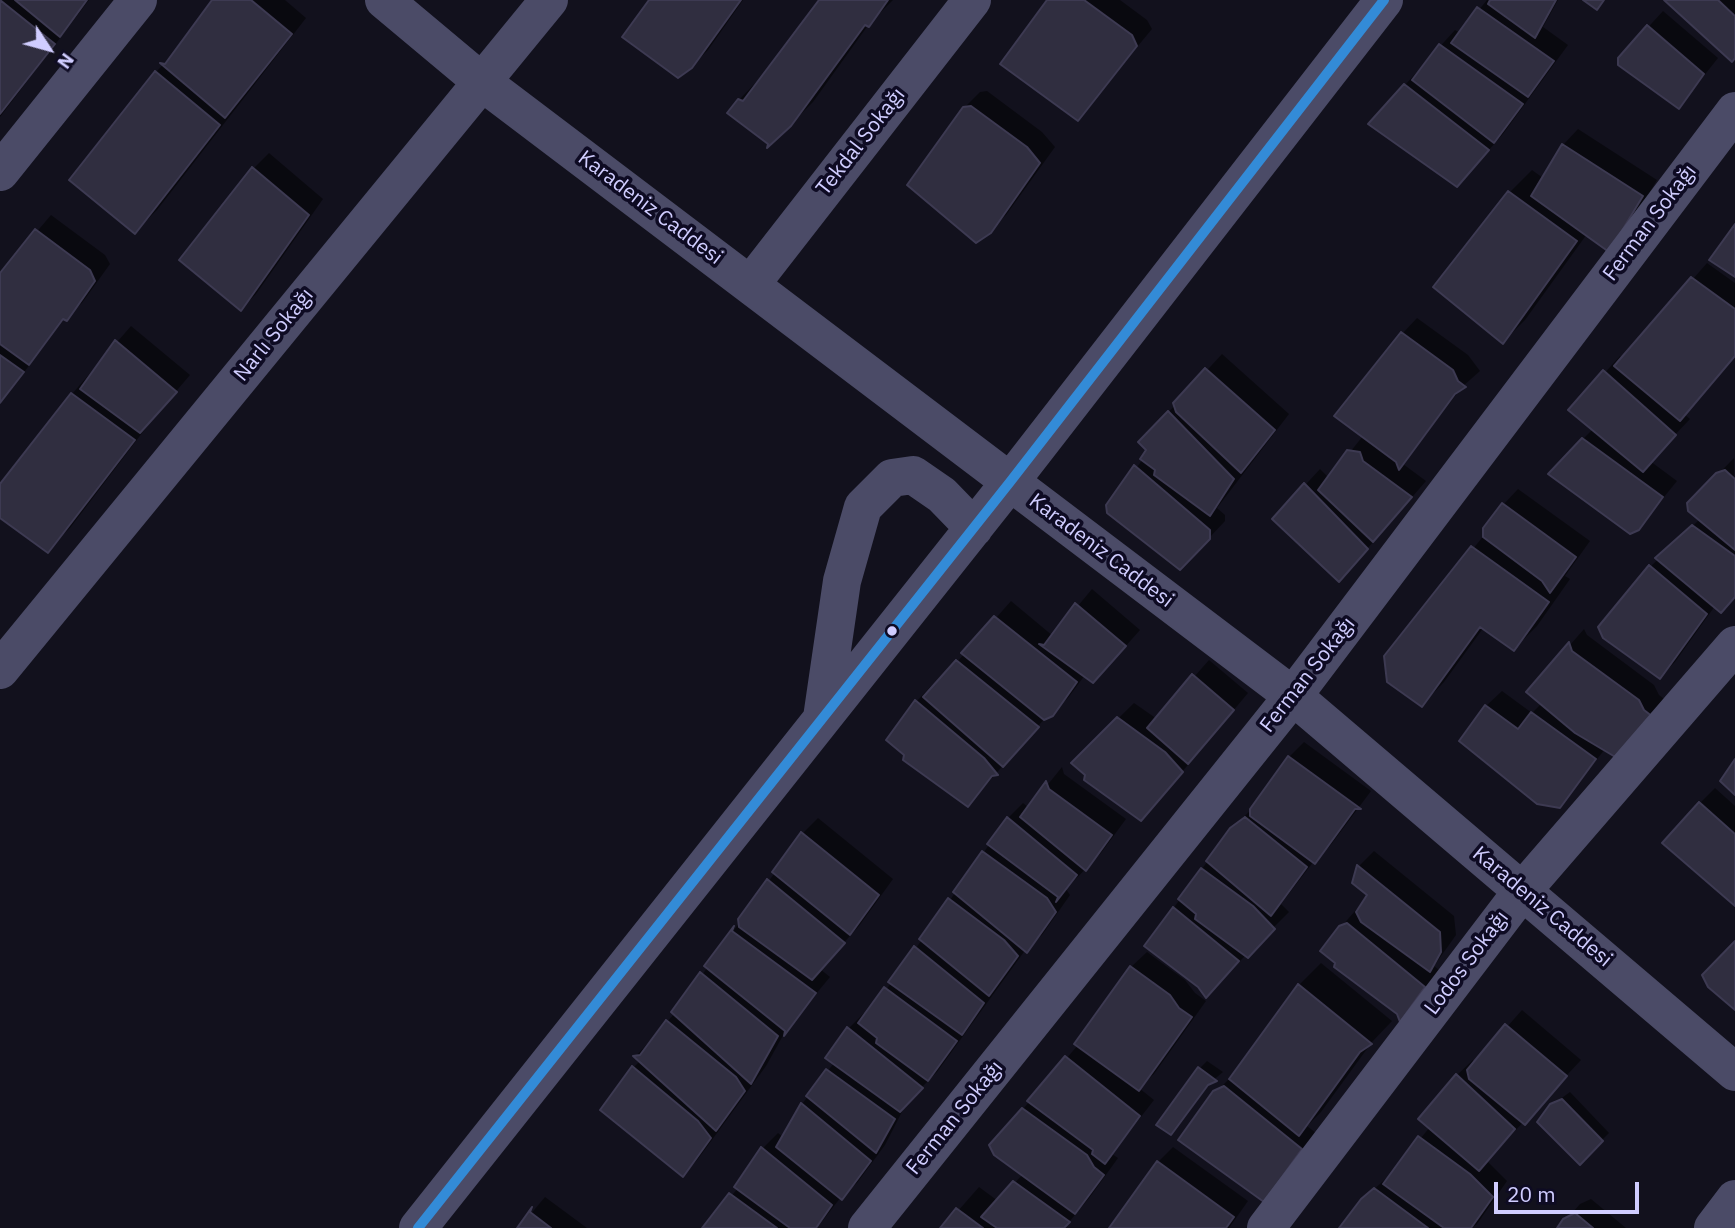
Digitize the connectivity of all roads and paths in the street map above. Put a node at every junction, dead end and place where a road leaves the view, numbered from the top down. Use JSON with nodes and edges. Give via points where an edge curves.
{"nodes":[{"id":1,"x":138,"y":0,"type":"edge"},
{"id":2,"x":384,"y":0,"type":"edge"},
{"id":3,"x":549,"y":0,"type":"edge"},
{"id":4,"x":972,"y":0,"type":"edge"},
{"id":5,"x":1384,"y":0,"type":"edge"},
{"id":6,"x":482,"y":82,"type":"junction"},
{"id":7,"x":1735,"y":111,"type":"edge"},
{"id":8,"x":0,"y":172,"type":"edge"},
{"id":9,"x":751,"y":284,"type":"junction"},
{"id":10,"x":1010,"y":482,"type":"junction"},
{"id":11,"x":974,"y":528,"type":"junction"},
{"id":12,"x":1735,"y":645,"type":"edge"},
{"id":13,"x":0,"y":670,"type":"edge"},
{"id":14,"x":1293,"y":696,"type":"junction"},
{"id":15,"x":821,"y":721,"type":"junction"},
{"id":16,"x":1523,"y":890,"type":"junction"},
{"id":17,"x":1735,"y":1072,"type":"edge"},
{"id":18,"x":1735,"y":1199,"type":"edge"},
{"id":19,"x":418,"y":1228,"type":"edge"},
{"id":20,"x":867,"y":1228,"type":"edge"},
{"id":21,"x":1266,"y":1228,"type":"edge"},
{"id":22,"x":1713,"y":1228,"type":"edge"}],
"edges":[{"from":1,"to":8,"type":"street"},
{"from":2,"to":6,"type":"street","name":"Karadeniz Caddesi"},
{"from":3,"to":6,"type":"street","name":"Narlı Sokağı"},
{"from":4,"to":9,"type":"street","name":"Tekdal Sokağı"},
{"from":5,"to":10,"type":"street"},
{"from":6,"to":9,"type":"street","name":"Karadeniz Caddesi"},
{"from":6,"to":13,"type":"street","name":"Narlı Sokağı"},
{"from":7,"to":14,"type":"street","name":"Ferman Sokağı"},
{"from":9,"to":10,"type":"street","name":"Karadeniz Caddesi"},
{"from":10,"to":11,"type":"street"},
{"from":10,"to":14,"type":"street","name":"Karadeniz Caddesi"},
{"from":11,"to":15,"type":"street"},
{"from":11,"to":15,"type":"street","via":[[942,495],[913,475],[892,478],[863,507],[842,581]]},
{"from":12,"to":16,"type":"street","name":"Lodos Sokağı"},
{"from":14,"to":16,"type":"street","name":"Karadeniz Caddesi"},
{"from":14,"to":20,"type":"street","name":"Ferman Sokağı"},
{"from":15,"to":19,"type":"street"},
{"from":16,"to":17,"type":"street","name":"Karadeniz Caddesi"},
{"from":16,"to":21,"type":"street","name":"Lodos Sokağı"},
{"from":18,"to":22,"type":"street"}]}
